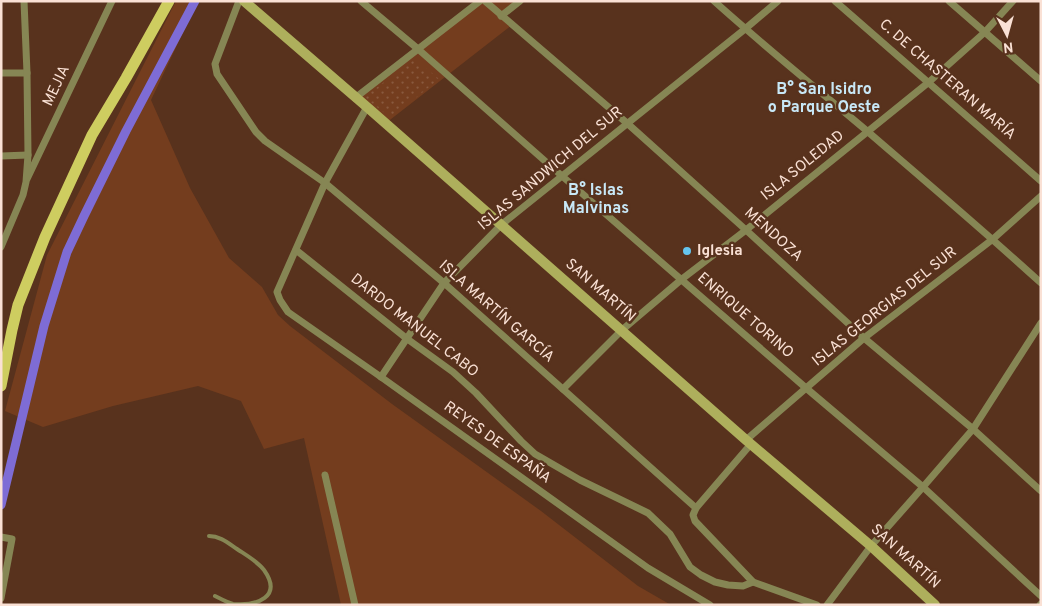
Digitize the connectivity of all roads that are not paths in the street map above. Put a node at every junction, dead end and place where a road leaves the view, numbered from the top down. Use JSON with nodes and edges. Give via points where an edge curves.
{"nodes":[{"id":1,"x":24,"y":1,"type":"edge"},
{"id":2,"x":112,"y":1,"type":"edge"},
{"id":3,"x":162,"y":1,"type":"edge"},
{"id":4,"x":169,"y":1,"type":"edge"},
{"id":5,"x":239,"y":1,"type":"edge"},
{"id":6,"x":244,"y":1,"type":"edge"},
{"id":7,"x":361,"y":1,"type":"edge"},
{"id":8,"x":480,"y":1,"type":"edge"},
{"id":9,"x":485,"y":1,"type":"edge"},
{"id":10,"x":520,"y":1,"type":"edge"},
{"id":11,"x":714,"y":1,"type":"edge"},
{"id":12,"x":778,"y":1,"type":"edge"},
{"id":13,"x":835,"y":1,"type":"edge"},
{"id":14,"x":949,"y":1,"type":"edge"},
{"id":15,"x":1013,"y":1,"type":"edge"},
{"id":16,"x":501,"y":16,"type":"junction"},
{"id":17,"x":745,"y":29,"type":"junction"},
{"id":18,"x":984,"y":32,"type":"junction"},
{"id":19,"x":418,"y":49,"type":"junction"},
{"id":20,"x":1,"y":73,"type":"edge"},
{"id":21,"x":27,"y":73,"type":"junction"},
{"id":22,"x":1041,"y":81,"type":"edge"},
{"id":23,"x":929,"y":82,"type":"junction"},
{"id":24,"x":355,"y":98,"type":"junction"},
{"id":25,"x":367,"y":108,"type":"junction"},
{"id":26,"x":628,"y":124,"type":"junction"},
{"id":27,"x":868,"y":132,"type":"junction"},
{"id":28,"x":28,"y":155,"type":"junction"},
{"id":29,"x":1,"y":156,"type":"edge"},
{"id":30,"x":562,"y":176,"type":"junction"},
{"id":31,"x":1041,"y":181,"type":"edge"},
{"id":32,"x":26,"y":182,"type":"junction"},
{"id":33,"x":325,"y":183,"type":"junction"},
{"id":34,"x":1041,"y":196,"type":"edge"},
{"id":35,"x":501,"y":225,"type":"junction"},
{"id":36,"x":746,"y":230,"type":"junction"},
{"id":37,"x":993,"y":239,"type":"junction"},
{"id":38,"x":2,"y":246,"type":"edge"},
{"id":39,"x":296,"y":250,"type":"junction"},
{"id":40,"x":682,"y":279,"type":"junction"},
{"id":41,"x":444,"y":283,"type":"junction"},
{"id":42,"x":1041,"y":283,"type":"edge"},
{"id":43,"x":1040,"y":327,"type":"edge"},
{"id":44,"x":622,"y":330,"type":"junction"},
{"id":45,"x":406,"y":338,"type":"junction"},
{"id":46,"x":864,"y":338,"type":"junction"},
{"id":47,"x":1,"y":354,"type":"edge"},
{"id":48,"x":382,"y":376,"type":"junction"},
{"id":49,"x":1,"y":386,"type":"edge"},
{"id":50,"x":806,"y":388,"type":"junction"},
{"id":51,"x":563,"y":389,"type":"junction"},
{"id":52,"x":973,"y":429,"type":"junction"},
{"id":53,"x":748,"y":442,"type":"junction"},
{"id":54,"x":325,"y":475,"type":"dead end"},
{"id":55,"x":923,"y":488,"type":"junction"},
{"id":56,"x":1041,"y":491,"type":"edge"},
{"id":57,"x":696,"y":508,"type":"junction"},
{"id":58,"x":209,"y":536,"type":"dead end"},
{"id":59,"x":1,"y":538,"type":"edge"},
{"id":60,"x":871,"y":546,"type":"junction"},
{"id":61,"x":753,"y":582,"type":"junction"},
{"id":62,"x":215,"y":596,"type":"dead end"},
{"id":63,"x":1041,"y":596,"type":"edge"},
{"id":64,"x":1,"y":598,"type":"edge"},
{"id":65,"x":355,"y":605,"type":"edge"},
{"id":66,"x":710,"y":605,"type":"edge"},
{"id":67,"x":817,"y":605,"type":"edge"},
{"id":68,"x":827,"y":605,"type":"edge"},
{"id":69,"x":935,"y":605,"type":"edge"}],
"edges":[{"from":1,"to":21,"type":"street"},
{"from":2,"to":32,"type":"street","name":"MEJIA"},
{"from":3,"to":47,"type":"main road","via":[[60,191],[15,294]]},
{"from":4,"to":49,"type":"main road","via":[[92,135],[45,237],[18,305]]},
{"from":5,"to":33,"type":"street","name":"ISLA MARTÍN GARCÍA","via":[[215,64],[217,74],[256,132]]},
{"from":6,"to":24,"type":"main road","name":"SAN MARTÍN"},
{"from":7,"to":19,"type":"street","name":"ENRIQUE TORINO"},
{"from":8,"to":19,"type":"street"},
{"from":9,"to":16,"type":"street","name":"MENDOZA"},
{"from":10,"to":16,"type":"street"},
{"from":11,"to":17,"type":"street"},
{"from":12,"to":17,"type":"street","name":"ISLAS SANDWICH DEL SUR"},
{"from":13,"to":23,"type":"street","name":"C. DE CHASTERAN MARÍA"},
{"from":14,"to":18,"type":"street"},
{"from":15,"to":18,"type":"street","name":"ISLA SOLEDAD"},
{"from":16,"to":26,"type":"street","name":"MENDOZA"},
{"from":17,"to":26,"type":"street","name":"ISLAS SANDWICH DEL SUR"},
{"from":17,"to":27,"type":"street"},
{"from":18,"to":22,"type":"street"},
{"from":18,"to":23,"type":"street","name":"ISLA SOLEDAD"},
{"from":19,"to":24,"type":"street"},
{"from":19,"to":30,"type":"street","name":"ENRIQUE TORINO"},
{"from":20,"to":21,"type":"street"},
{"from":21,"to":28,"type":"street"},
{"from":23,"to":27,"type":"street","name":"ISLA SOLEDAD"},
{"from":23,"to":31,"type":"street","name":"C. DE CHASTERAN MARÍA"},
{"from":24,"to":25,"type":"main road","name":"SAN MARTÍN"},
{"from":25,"to":33,"type":"street"},
{"from":25,"to":35,"type":"main road","name":"SAN MARTÍN"},
{"from":26,"to":30,"type":"street","name":"ISLAS SANDWICH DEL SUR"},
{"from":26,"to":36,"type":"street","name":"MENDOZA"},
{"from":27,"to":36,"type":"street","name":"ISLA SOLEDAD"},
{"from":27,"to":37,"type":"street"},
{"from":28,"to":29,"type":"street"},
{"from":28,"to":32,"type":"street"},
{"from":30,"to":35,"type":"street","name":"ISLAS SANDWICH DEL SUR"},
{"from":30,"to":40,"type":"street","name":"ENRIQUE TORINO"},
{"from":32,"to":38,"type":"street"},
{"from":33,"to":39,"type":"street"},
{"from":33,"to":41,"type":"street","name":"ISLA MARTÍN GARCÍA"},
{"from":34,"to":37,"type":"street","name":"ISLAS GEORGIAS DEL SUR"},
{"from":35,"to":41,"type":"street","name":"ISLAS SANDWICH DEL SUR"},
{"from":35,"to":44,"type":"main road","name":"SAN MARTÍN"},
{"from":36,"to":40,"type":"street","name":"ISLA SOLEDAD"},
{"from":36,"to":46,"type":"street","name":"MENDOZA"},
{"from":37,"to":42,"type":"street"},
{"from":37,"to":46,"type":"street","name":"ISLAS GEORGIAS DEL SUR"},
{"from":39,"to":45,"type":"street","name":"DARDO MANUEL CABO"},
{"from":39,"to":48,"type":"street","name":"REYES DE ESPAÑA","via":[[277,292],[288,312]]},
{"from":40,"to":44,"type":"street","name":"ISLA SOLEDAD"},
{"from":40,"to":50,"type":"street","name":"ENRIQUE TORINO"},
{"from":41,"to":45,"type":"street","name":"ISLAS SANDWICH DEL SUR"},
{"from":41,"to":51,"type":"street","name":"ISLA MARTÍN GARCÍA"},
{"from":43,"to":52,"type":"street"},
{"from":44,"to":51,"type":"street","name":"ISLA SOLEDAD"},
{"from":44,"to":53,"type":"main road","name":"SAN MARTÍN"},
{"from":45,"to":48,"type":"street","name":"ISLAS SANDWICH DEL SUR"},
{"from":45,"to":61,"type":"street","name":"DARDO MANUEL CABO","via":[[476,392],[535,454],[648,513],[670,534],[690,567],[700,575],[728,585],[743,586]]},
{"from":46,"to":50,"type":"street","name":"ISLAS GEORGIAS DEL SUR"},
{"from":46,"to":52,"type":"street","name":"MENDOZA"},
{"from":48,"to":66,"type":"street","name":"REYES DE ESPAÑA","via":[[648,568]]},
{"from":50,"to":53,"type":"street","name":"ISLAS GEORGIAS DEL SUR"},
{"from":50,"to":55,"type":"street","name":"ENRIQUE TORINO"},
{"from":51,"to":57,"type":"street","name":"ISLA MARTÍN GARCÍA"},
{"from":52,"to":55,"type":"street"},
{"from":52,"to":56,"type":"street","name":"MENDOZA"},
{"from":53,"to":57,"type":"street","name":"ISLAS GEORGIAS DEL SUR"},
{"from":53,"to":60,"type":"main road","name":"SAN MARTÍN"},
{"from":54,"to":65,"type":"street"},
{"from":55,"to":60,"type":"street"},
{"from":55,"to":63,"type":"street","name":"ENRIQUE TORINO"},
{"from":57,"to":61,"type":"street","via":[[695,522]]},
{"from":58,"to":62,"type":"lane","via":[[223,539],[257,563],[267,575],[271,589],[267,598],[249,604],[233,604]]},
{"from":59,"to":64,"type":"street","via":[[12,539]]},
{"from":60,"to":68,"type":"street"},
{"from":60,"to":69,"type":"main road","name":"SAN MARTÍN"},
{"from":61,"to":67,"type":"street"}]}
